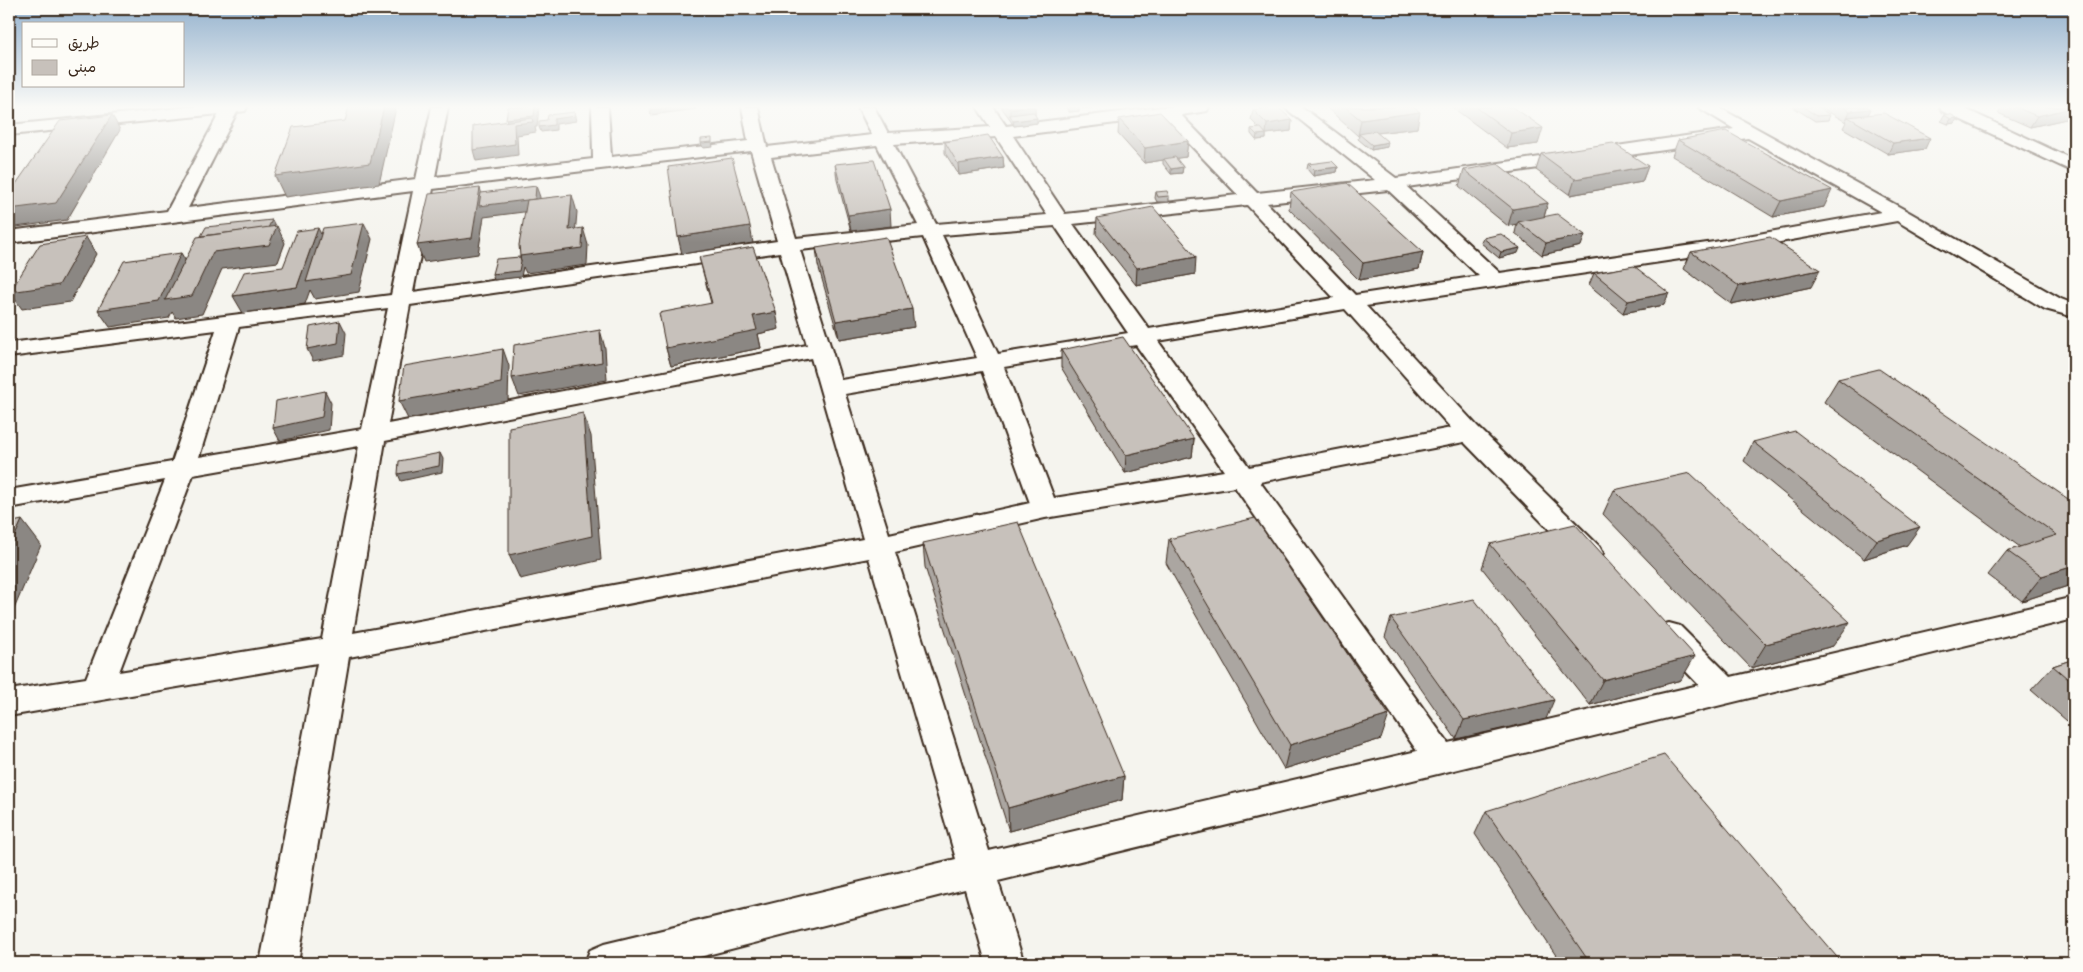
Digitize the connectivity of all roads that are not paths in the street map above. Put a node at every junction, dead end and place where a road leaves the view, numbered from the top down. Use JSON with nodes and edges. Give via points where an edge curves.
{"nodes":[{"id":1,"x":210,"y":152,"type":"edge"},
{"id":2,"x":431,"y":152,"type":"edge"},
{"id":3,"x":602,"y":152,"type":"edge"},
{"id":4,"x":724,"y":152,"type":"edge"},
{"id":5,"x":760,"y":152,"type":"edge"},
{"id":6,"x":889,"y":152,"type":"edge"},
{"id":7,"x":1015,"y":152,"type":"edge"},
{"id":8,"x":1207,"y":152,"type":"edge"},
{"id":9,"x":1351,"y":152,"type":"edge"},
{"id":10,"x":1611,"y":152,"type":"edge"},
{"id":11,"x":1788,"y":152,"type":"edge"},
{"id":12,"x":2043,"y":152,"type":"edge"},
{"id":13,"x":602,"y":164,"type":"junction"},
{"id":14,"x":2074,"y":167,"type":"edge"},
{"id":15,"x":424,"y":184,"type":"junction"},
{"id":16,"x":1392,"y":184,"type":"junction"},
{"id":17,"x":1251,"y":198,"type":"junction"},
{"id":18,"x":1900,"y":215,"type":"junction"},
{"id":19,"x":174,"y":216,"type":"junction"},
{"id":20,"x":1060,"y":220,"type":"junction"},
{"id":21,"x":930,"y":230,"type":"junction"},
{"id":22,"x":9,"y":237,"type":"edge"},
{"id":23,"x":788,"y":245,"type":"junction"},
{"id":24,"x":1494,"y":279,"type":"junction"},
{"id":25,"x":401,"y":300,"type":"junction"},
{"id":26,"x":1350,"y":302,"type":"junction"},
{"id":27,"x":2074,"y":311,"type":"edge"},
{"id":28,"x":230,"y":322,"type":"junction"},
{"id":29,"x":1142,"y":337,"type":"junction"},
{"id":30,"x":820,"y":349,"type":"junction"},
{"id":31,"x":11,"y":353,"type":"edge"},
{"id":32,"x":990,"y":362,"type":"junction"},
{"id":33,"x":832,"y":389,"type":"junction"},
{"id":34,"x":1469,"y":433,"type":"junction"},
{"id":35,"x":373,"y":436,"type":"junction"},
{"id":36,"x":183,"y":468,"type":"junction"},
{"id":37,"x":1242,"y":477,"type":"junction"},
{"id":38,"x":9,"y":500,"type":"edge"},
{"id":39,"x":1045,"y":509,"type":"junction"},
{"id":40,"x":880,"y":546,"type":"junction"},
{"id":41,"x":1601,"y":566,"type":"edge"},
{"id":42,"x":2074,"y":608,"type":"edge"},
{"id":43,"x":1650,"y":615,"type":"edge"},
{"id":44,"x":337,"y":648,"type":"junction"},
{"id":45,"x":97,"y":689,"type":"junction"},
{"id":46,"x":1726,"y":692,"type":"junction"},
{"id":47,"x":9,"y":703,"type":"edge"},
{"id":48,"x":1441,"y":759,"type":"junction"},
{"id":49,"x":976,"y":870,"type":"junction"},
{"id":50,"x":279,"y":963,"type":"edge"},
{"id":51,"x":604,"y":963,"type":"edge"},
{"id":52,"x":1005,"y":963,"type":"edge"}],
"edges":[{"from":1,"to":19,"type":"street"},
{"from":2,"to":15,"type":"street"},
{"from":3,"to":13,"type":"street"},
{"from":4,"to":13,"type":"street"},
{"from":5,"to":23,"type":"street"},
{"from":6,"to":21,"type":"street"},
{"from":7,"to":20,"type":"street"},
{"from":8,"to":17,"type":"street"},
{"from":9,"to":16,"type":"street"},
{"from":10,"to":16,"type":"street"},
{"from":11,"to":18,"type":"street"},
{"from":12,"to":14,"type":"street"},
{"from":13,"to":15,"type":"street"},
{"from":15,"to":19,"type":"street"},
{"from":15,"to":25,"type":"street"},
{"from":16,"to":17,"type":"street"},
{"from":16,"to":24,"type":"street"},
{"from":17,"to":20,"type":"street"},
{"from":17,"to":26,"type":"street"},
{"from":18,"to":24,"type":"street","via":[[1714,248]]},
{"from":18,"to":27,"type":"street","via":[[2053,304]]},
{"from":19,"to":22,"type":"street"},
{"from":20,"to":21,"type":"street"},
{"from":20,"to":29,"type":"street"},
{"from":21,"to":23,"type":"street"},
{"from":21,"to":32,"type":"street"},
{"from":23,"to":25,"type":"street"},
{"from":23,"to":30,"type":"street"},
{"from":24,"to":26,"type":"street"},
{"from":25,"to":28,"type":"street"},
{"from":25,"to":35,"type":"street"},
{"from":26,"to":29,"type":"street"},
{"from":26,"to":34,"type":"street"},
{"from":28,"to":31,"type":"street"},
{"from":28,"to":36,"type":"street"},
{"from":29,"to":32,"type":"street"},
{"from":29,"to":37,"type":"street"},
{"from":30,"to":33,"type":"street"},
{"from":30,"to":35,"type":"street"},
{"from":32,"to":33,"type":"street"},
{"from":32,"to":39,"type":"street"},
{"from":33,"to":40,"type":"street"},
{"from":34,"to":37,"type":"street"},
{"from":34,"to":41,"type":"street"},
{"from":35,"to":36,"type":"street"},
{"from":35,"to":44,"type":"street"},
{"from":36,"to":38,"type":"street"},
{"from":36,"to":45,"type":"street"},
{"from":37,"to":39,"type":"street"},
{"from":37,"to":48,"type":"street"},
{"from":39,"to":40,"type":"street"},
{"from":40,"to":44,"type":"street"},
{"from":40,"to":49,"type":"street"},
{"from":42,"to":46,"type":"street"},
{"from":43,"to":46,"type":"street"},
{"from":44,"to":45,"type":"street"},
{"from":44,"to":50,"type":"street"},
{"from":45,"to":47,"type":"street"},
{"from":46,"to":48,"type":"street"},
{"from":48,"to":49,"type":"street"},
{"from":49,"to":51,"type":"street"},
{"from":49,"to":52,"type":"street"}]}
